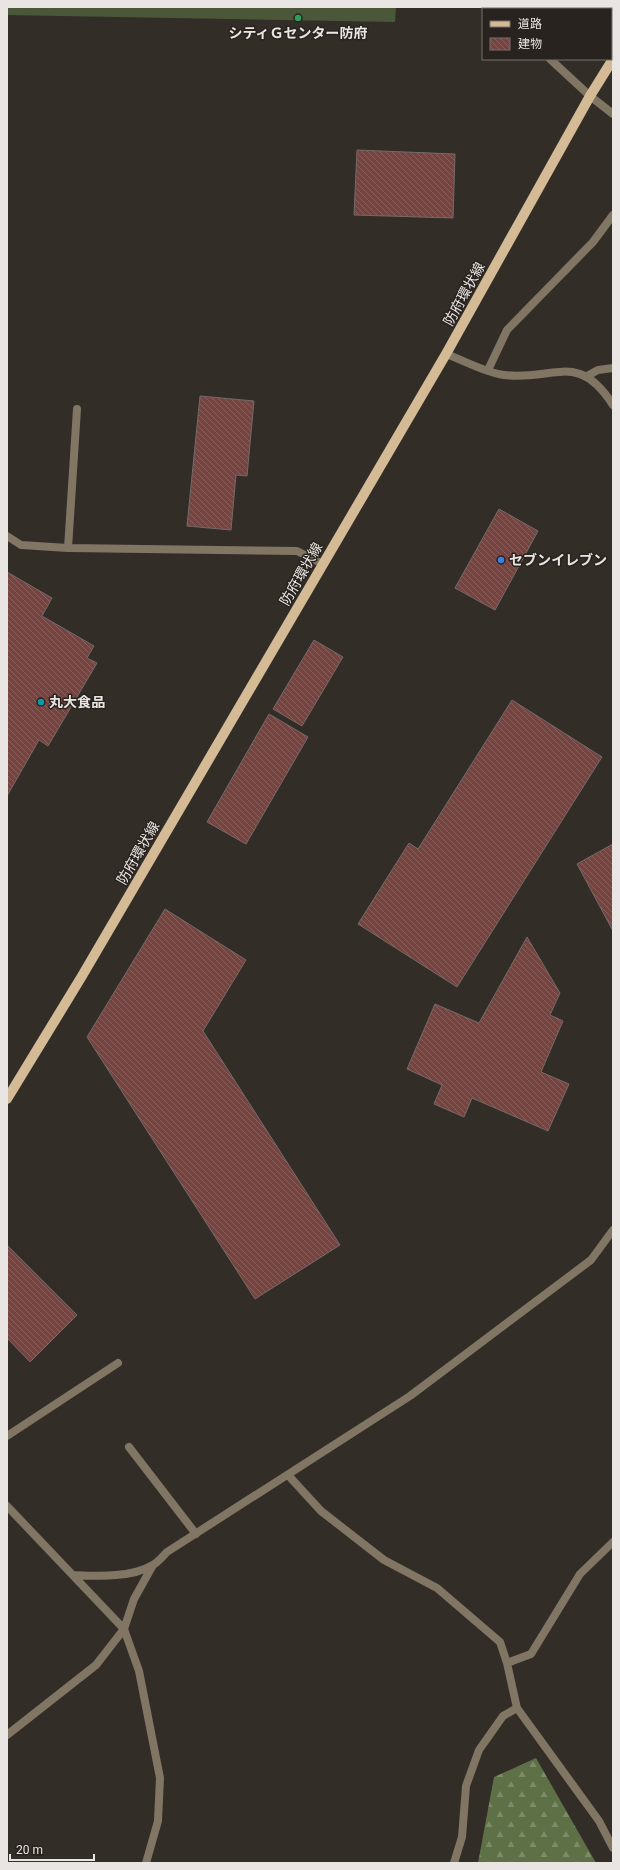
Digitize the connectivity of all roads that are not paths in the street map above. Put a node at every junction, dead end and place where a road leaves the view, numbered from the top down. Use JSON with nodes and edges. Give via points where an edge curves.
{"nodes":[{"id":1,"x":613,"y":59,"type":"edge"},
{"id":2,"x":551,"y":60,"type":"edge"},
{"id":3,"x":590,"y":96,"type":"junction"},
{"id":4,"x":613,"y":114,"type":"edge"},
{"id":5,"x":613,"y":215,"type":"edge"},
{"id":6,"x":446,"y":354,"type":"junction"},
{"id":7,"x":613,"y":368,"type":"edge"},
{"id":8,"x":488,"y":370,"type":"junction"},
{"id":9,"x":587,"y":376,"type":"junction"},
{"id":10,"x":613,"y":405,"type":"edge"},
{"id":11,"x":77,"y":409,"type":"dead end"},
{"id":12,"x":7,"y":536,"type":"edge"},
{"id":13,"x":68,"y":548,"type":"junction"},
{"id":14,"x":323,"y":564,"type":"junction"},
{"id":15,"x":10,"y":1086,"type":"edge"},
{"id":16,"x":7,"y":1099,"type":"edge"},
{"id":17,"x":613,"y":1230,"type":"edge"},
{"id":18,"x":118,"y":1363,"type":"dead end"},
{"id":19,"x":7,"y":1436,"type":"edge"},
{"id":20,"x":129,"y":1447,"type":"dead end"},
{"id":21,"x":288,"y":1475,"type":"junction"},
{"id":22,"x":7,"y":1506,"type":"edge"},
{"id":23,"x":196,"y":1534,"type":"junction"},
{"id":24,"x":613,"y":1542,"type":"edge"},
{"id":25,"x":153,"y":1565,"type":"junction"},
{"id":26,"x":73,"y":1575,"type":"junction"},
{"id":27,"x":124,"y":1629,"type":"junction"},
{"id":28,"x":507,"y":1663,"type":"junction"},
{"id":29,"x":516,"y":1708,"type":"junction"},
{"id":30,"x":7,"y":1735,"type":"edge"},
{"id":31,"x":613,"y":1848,"type":"edge"},
{"id":32,"x":146,"y":1863,"type":"edge"},
{"id":33,"x":454,"y":1863,"type":"edge"}],
"edges":[{"from":1,"to":3,"type":"main road","name":"防府環状線"},
{"from":2,"to":3,"type":"street"},
{"from":3,"to":4,"type":"street"},
{"from":3,"to":6,"type":"main road","name":"防府環状線"},
{"from":5,"to":8,"type":"street","via":[[593,242],[507,330]]},
{"from":6,"to":8,"type":"street"},
{"from":6,"to":14,"type":"main road","name":"防府環状線"},
{"from":7,"to":9,"type":"street","via":[[598,370]]},
{"from":8,"to":9,"type":"street","via":[[502,375],[530,376],[568,371]]},
{"from":9,"to":10,"type":"street","via":[[606,394]]},
{"from":11,"to":13,"type":"street"},
{"from":12,"to":13,"type":"street","via":[[21,545]]},
{"from":13,"to":14,"type":"street","via":[[297,551]]},
{"from":14,"to":15,"type":"main road","name":"防府環状線","via":[[86,969]]},
{"from":15,"to":16,"type":"main road","name":"防府環状線"},
{"from":17,"to":21,"type":"street","via":[[591,1260],[410,1396]]},
{"from":18,"to":19,"type":"street"},
{"from":20,"to":23,"type":"street"},
{"from":21,"to":23,"type":"street"},
{"from":21,"to":28,"type":"street","via":[[322,1511],[384,1560],[437,1588],[448,1597],[500,1642]]},
{"from":22,"to":26,"type":"street"},
{"from":23,"to":25,"type":"street","via":[[167,1552]]},
{"from":24,"to":28,"type":"street","via":[[580,1574],[531,1654]]},
{"from":25,"to":26,"type":"street","via":[[127,1573],[100,1577]]},
{"from":25,"to":27,"type":"street","via":[[134,1599]]},
{"from":26,"to":27,"type":"street"},
{"from":27,"to":30,"type":"street","via":[[96,1665]]},
{"from":27,"to":32,"type":"street","via":[[139,1670],[160,1778],[158,1821]]},
{"from":28,"to":29,"type":"street"},
{"from":29,"to":31,"type":"street","via":[[599,1821]]},
{"from":29,"to":33,"type":"street","via":[[503,1716],[479,1750],[466,1786],[462,1837]]}]}
